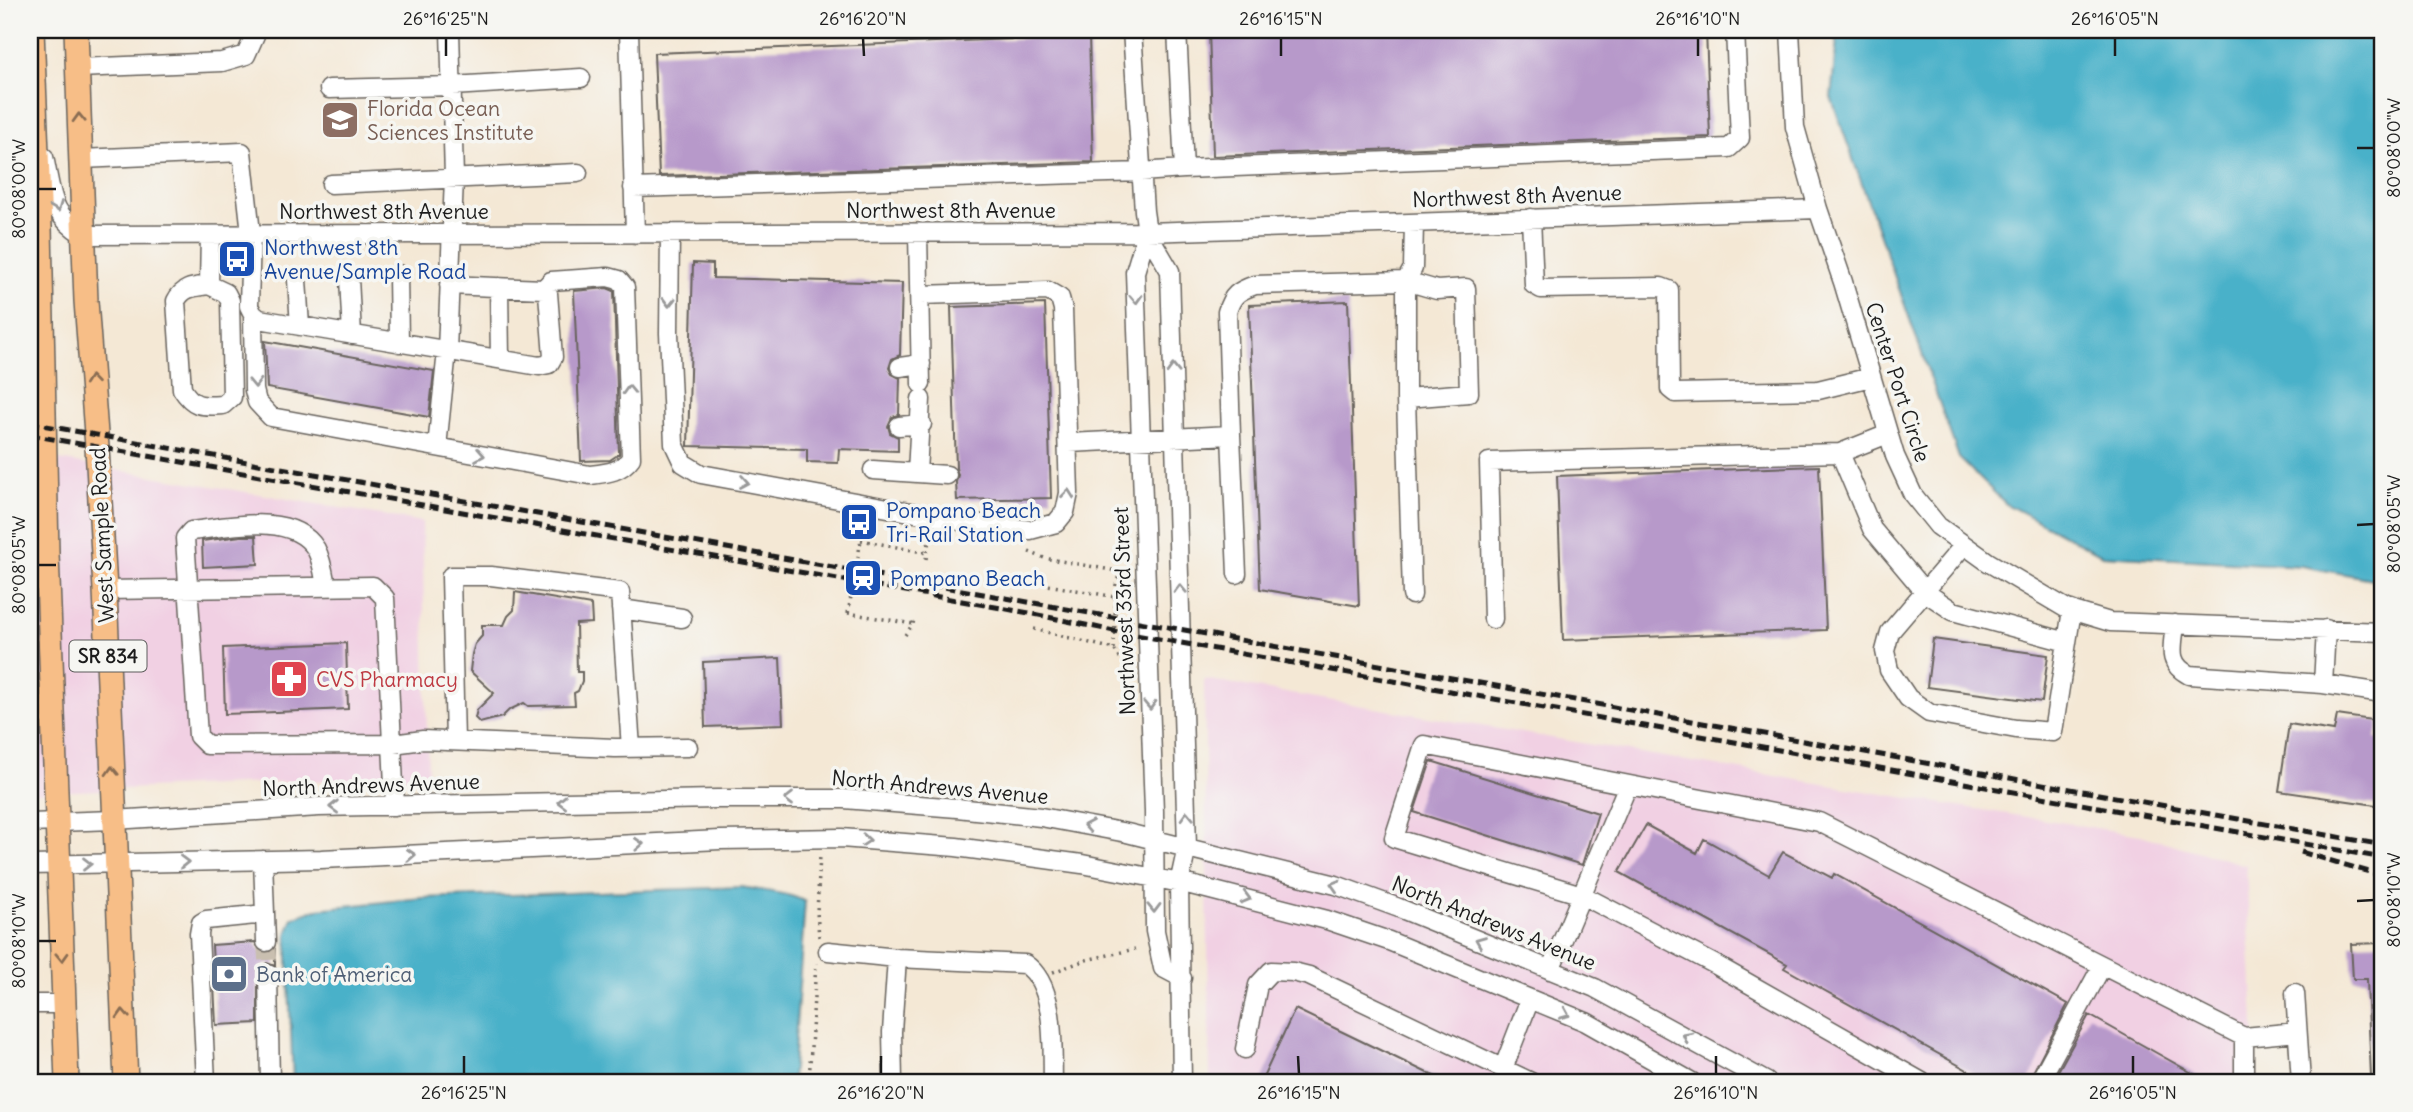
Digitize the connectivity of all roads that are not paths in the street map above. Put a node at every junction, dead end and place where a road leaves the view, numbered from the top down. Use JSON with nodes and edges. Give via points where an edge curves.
{"nodes":[{"id":1,"x":32,"y":30,"type":"edge"},
{"id":2,"x":76,"y":30,"type":"edge"},
{"id":3,"x":450,"y":30,"type":"edge"},
{"id":4,"x":629,"y":30,"type":"edge"},
{"id":5,"x":1132,"y":30,"type":"edge"},
{"id":6,"x":1177,"y":30,"type":"edge"},
{"id":7,"x":1735,"y":30,"type":"edge"},
{"id":8,"x":1790,"y":30,"type":"edge"},
{"id":9,"x":255,"y":36,"type":"dead end"},
{"id":10,"x":78,"y":68,"type":"junction"},
{"id":11,"x":581,"y":78,"type":"dead end"},
{"id":12,"x":452,"y":86,"type":"junction"},
{"id":13,"x":329,"y":89,"type":"dead end"},
{"id":14,"x":34,"y":110,"type":"edge"},
{"id":15,"x":81,"y":159,"type":"junction"},
{"id":16,"x":1184,"y":169,"type":"junction"},
{"id":17,"x":1141,"y":172,"type":"junction"},
{"id":18,"x":578,"y":173,"type":"dead end"},
{"id":19,"x":454,"y":178,"type":"junction"},
{"id":20,"x":331,"y":184,"type":"dead end"},
{"id":21,"x":633,"y":188,"type":"junction"},
{"id":22,"x":1818,"y":209,"type":"junction"},
{"id":23,"x":1531,"y":218,"type":"junction"},
{"id":24,"x":1414,"y":223,"type":"junction"},
{"id":25,"x":1147,"y":232,"type":"junction"},
{"id":26,"x":251,"y":233,"type":"junction"},
{"id":27,"x":452,"y":233,"type":"junction"},
{"id":28,"x":670,"y":233,"type":"junction"},
{"id":29,"x":918,"y":233,"type":"junction"},
{"id":30,"x":635,"y":234,"type":"junction"},
{"id":31,"x":84,"y":235,"type":"junction"},
{"id":32,"x":210,"y":235,"type":"junction"},
{"id":33,"x":398,"y":274,"type":"dead end"},
{"id":34,"x":349,"y":278,"type":"dead end"},
{"id":35,"x":297,"y":280,"type":"dead end"},
{"id":36,"x":1406,"y":281,"type":"junction"},
{"id":37,"x":209,"y":285,"type":"junction"},
{"id":38,"x":449,"y":285,"type":"junction"},
{"id":39,"x":499,"y":287,"type":"junction"},
{"id":40,"x":544,"y":289,"type":"junction"},
{"id":41,"x":920,"y":295,"type":"junction"},
{"id":42,"x":253,"y":314,"type":"junction"},
{"id":43,"x":300,"y":326,"type":"junction"},
{"id":44,"x":352,"y":335,"type":"junction"},
{"id":45,"x":399,"y":343,"type":"junction"},
{"id":46,"x":447,"y":351,"type":"junction"},
{"id":47,"x":500,"y":359,"type":"junction"},
{"id":48,"x":921,"y":364,"type":"junction"},
{"id":49,"x":900,"y":367,"type":"dead end"},
{"id":50,"x":1871,"y":377,"type":"junction"},
{"id":51,"x":1406,"y":398,"type":"junction"},
{"id":52,"x":922,"y":424,"type":"junction"},
{"id":53,"x":898,"y":426,"type":"dead end"},
{"id":54,"x":1888,"y":433,"type":"junction"},
{"id":55,"x":1231,"y":435,"type":"junction"},
{"id":56,"x":1175,"y":437,"type":"junction"},
{"id":57,"x":1141,"y":439,"type":"junction"},
{"id":58,"x":1069,"y":443,"type":"junction"},
{"id":59,"x":437,"y":447,"type":"junction"},
{"id":60,"x":1840,"y":453,"type":"junction"},
{"id":61,"x":873,"y":470,"type":"dead end"},
{"id":62,"x":917,"y":473,"type":"junction"},
{"id":63,"x":947,"y":475,"type":"dead end"},
{"id":64,"x":1964,"y":545,"type":"junction"},
{"id":65,"x":38,"y":553,"type":"edge"},
{"id":66,"x":1237,"y":574,"type":"dead end"},
{"id":67,"x":326,"y":586,"type":"junction"},
{"id":68,"x":188,"y":589,"type":"junction"},
{"id":69,"x":105,"y":590,"type":"junction"},
{"id":70,"x":1925,"y":592,"type":"junction"},
{"id":71,"x":1412,"y":595,"type":"dead end"},
{"id":72,"x":621,"y":609,"type":"junction"},
{"id":73,"x":2073,"y":610,"type":"junction"},
{"id":74,"x":682,"y":618,"type":"dead end"},
{"id":75,"x":1493,"y":619,"type":"dead end"},
{"id":76,"x":2175,"y":624,"type":"junction"},
{"id":77,"x":2326,"y":629,"type":"junction"},
{"id":78,"x":2383,"y":632,"type":"edge"},
{"id":79,"x":2067,"y":642,"type":"junction"},
{"id":80,"x":2323,"y":684,"type":"junction"},
{"id":81,"x":2383,"y":693,"type":"edge"},
{"id":82,"x":52,"y":706,"type":"junction"},
{"id":83,"x":30,"y":719,"type":"edge"},
{"id":84,"x":455,"y":741,"type":"junction"},
{"id":85,"x":393,"y":744,"type":"junction"},
{"id":86,"x":688,"y":747,"type":"dead end"},
{"id":87,"x":631,"y":748,"type":"junction"},
{"id":88,"x":1628,"y":785,"type":"junction"},
{"id":89,"x":395,"y":806,"type":"junction"},
{"id":90,"x":114,"y":820,"type":"junction"},
{"id":91,"x":58,"y":822,"type":"junction"},
{"id":92,"x":30,"y":823,"type":"edge"},
{"id":93,"x":1155,"y":840,"type":"junction"},
{"id":94,"x":1187,"y":847,"type":"junction"},
{"id":95,"x":264,"y":860,"type":"junction"},
{"id":96,"x":58,"y":864,"type":"junction"},
{"id":97,"x":116,"y":864,"type":"junction"},
{"id":98,"x":30,"y":865,"type":"edge"},
{"id":99,"x":1154,"y":878,"type":"junction"},
{"id":100,"x":1179,"y":884,"type":"junction"},
{"id":101,"x":1582,"y":895,"type":"junction"},
{"id":102,"x":821,"y":951,"type":"road end"},
{"id":103,"x":897,"y":958,"type":"junction"},
{"id":104,"x":2102,"y":965,"type":"junction"},
{"id":105,"x":1550,"y":970,"type":"junction"},
{"id":106,"x":268,"y":974,"type":"tunnel mouth"},
{"id":107,"x":1182,"y":978,"type":"junction"},
{"id":108,"x":2295,"y":993,"type":"dead end"},
{"id":109,"x":1530,"y":999,"type":"junction"},
{"id":110,"x":30,"y":1004,"type":"edge"},
{"id":111,"x":64,"y":1004,"type":"junction"},
{"id":112,"x":2297,"y":1032,"type":"junction"},
{"id":113,"x":2244,"y":1037,"type":"junction"},
{"id":114,"x":1245,"y":1049,"type":"dead end"},
{"id":115,"x":1503,"y":1069,"type":"junction"},
{"id":116,"x":67,"y":1082,"type":"edge"},
{"id":117,"x":126,"y":1082,"type":"edge"},
{"id":118,"x":206,"y":1082,"type":"edge"},
{"id":119,"x":270,"y":1082,"type":"edge"},
{"id":120,"x":893,"y":1082,"type":"edge"},
{"id":121,"x":1053,"y":1082,"type":"edge"},
{"id":122,"x":1182,"y":1082,"type":"edge"},
{"id":123,"x":1531,"y":1082,"type":"edge"},
{"id":124,"x":1692,"y":1082,"type":"edge"},
{"id":125,"x":1768,"y":1082,"type":"edge"},
{"id":126,"x":1922,"y":1082,"type":"edge"},
{"id":127,"x":2039,"y":1082,"type":"edge"},
{"id":128,"x":2244,"y":1082,"type":"edge"},
{"id":129,"x":2301,"y":1082,"type":"edge"}],
"edges":[{"from":1,"to":14,"type":"main road","number":"SR 834"},
{"from":2,"to":10,"type":"main road","name":"West Sample Road","number":"SR 834"},
{"from":3,"to":12,"type":"street"},
{"from":4,"to":21,"type":"street"},
{"from":5,"to":17,"type":"street","name":"Northwest 33rd Street"},
{"from":6,"to":16,"type":"street"},
{"from":7,"to":16,"type":"street","via":[[1740,138],[1728,148]]},
{"from":8,"to":22,"type":"street","name":"Center Port Circle","via":[[1795,127]]},
{"from":9,"to":10,"type":"street","via":[[246,55],[222,62]]},
{"from":15,"to":10,"type":"main road","name":"West Sample Road","number":"SR 834","one_way":true},
{"from":11,"to":12,"type":"street"},
{"from":12,"to":13,"type":"street"},
{"from":12,"to":19,"type":"street"},
{"from":14,"to":31,"type":"street","one_way":true,"via":[[57,211],[68,226]]},
{"from":14,"to":65,"type":"main road","number":"SR 834"},
{"from":15,"to":26,"type":"street","via":[[242,152]]},
{"from":15,"to":31,"type":"main road","name":"West Sample Road","number":"SR 834"},
{"from":16,"to":17,"type":"street"},
{"from":17,"to":21,"type":"street"},
{"from":17,"to":25,"type":"street","name":"Northwest 33rd Street"},
{"from":18,"to":19,"type":"street"},
{"from":19,"to":20,"type":"street"},
{"from":19,"to":27,"type":"street"},
{"from":21,"to":30,"type":"street"},
{"from":22,"to":23,"type":"street","name":"Northwest 8th Avenue"},
{"from":22,"to":50,"type":"street","name":"Center Port Circle"},
{"from":23,"to":24,"type":"street","name":"Northwest 8th Avenue"},
{"from":23,"to":50,"type":"street","via":[[1534,285],[1541,289],[1669,290],[1670,389],[1675,393],[1818,390]]},
{"from":24,"to":25,"type":"street","name":"Northwest 8th Avenue"},
{"from":24,"to":36,"type":"street","via":[[1413,268]]},
{"from":25,"to":29,"type":"street","name":"Northwest 8th Avenue"},
{"from":56,"to":25,"type":"street","name":"Northwest 33rd Street","one_way":true,"via":[[1170,271]]},
{"from":25,"to":57,"type":"street","name":"Northwest 33rd Street","one_way":true,"via":[[1135,272]]},
{"from":26,"to":27,"type":"street","name":"Northwest 8th Avenue"},
{"from":26,"to":32,"type":"street","name":"Northwest 8th Avenue"},
{"from":26,"to":42,"type":"street","via":[[249,306]]},
{"from":27,"to":30,"type":"street","name":"Northwest 8th Avenue"},
{"from":27,"to":38,"type":"street"},
{"from":28,"to":29,"type":"street","name":"Northwest 8th Avenue"},
{"from":28,"to":30,"type":"street","name":"Northwest 8th Avenue"},
{"from":28,"to":58,"type":"street","one_way":true,"via":[[668,333],[674,444],[683,463],[701,474],[1030,530],[1056,523],[1065,512]]},
{"from":29,"to":41,"type":"street"},
{"from":31,"to":32,"type":"street","name":"Northwest 8th Avenue"},
{"from":69,"to":31,"type":"main road","name":"West Sample Road","number":"SR 834","one_way":true},
{"from":32,"to":37,"type":"street"},
{"from":33,"to":45,"type":"street"},
{"from":34,"to":44,"type":"street"},
{"from":35,"to":43,"type":"street"},
{"from":36,"to":51,"type":"street"},
{"from":36,"to":51,"type":"street","via":[[1437,290],[1466,288],[1469,393]]},
{"from":36,"to":55,"type":"street","via":[[1255,285],[1231,298],[1227,312]]},
{"from":37,"to":37,"type":"street","via":[[226,293],[230,301],[232,397],[223,405],[201,406],[188,400],[182,389],[176,301],[187,288]]},
{"from":38,"to":39,"type":"street"},
{"from":38,"to":46,"type":"street"},
{"from":39,"to":40,"type":"street"},
{"from":39,"to":47,"type":"street"},
{"from":40,"to":47,"type":"street","via":[[553,357],[549,364]]},
{"from":59,"to":40,"type":"street","one_way":true,"via":[[590,475],[625,467],[631,458],[625,287],[608,277],[551,281]]},
{"from":41,"to":48,"type":"street"},
{"from":41,"to":58,"type":"street","via":[[1048,291],[1060,298]]},
{"from":42,"to":43,"type":"street"},
{"from":42,"to":59,"type":"street","one_way":true,"via":[[254,390],[257,402],[271,416]]},
{"from":43,"to":44,"type":"street"},
{"from":44,"to":45,"type":"street"},
{"from":45,"to":46,"type":"street"},
{"from":46,"to":47,"type":"street"},
{"from":46,"to":59,"type":"street"},
{"from":48,"to":49,"type":"street"},
{"from":48,"to":52,"type":"street"},
{"from":50,"to":54,"type":"street","name":"Center Port Circle"},
{"from":51,"to":71,"type":"street"},
{"from":52,"to":53,"type":"street"},
{"from":52,"to":62,"type":"street"},
{"from":54,"to":60,"type":"street"},
{"from":54,"to":64,"type":"street","name":"Center Port Circle","via":[[1913,495],[1938,526]]},
{"from":55,"to":56,"type":"street"},
{"from":55,"to":66,"type":"street"},
{"from":56,"to":57,"type":"street"},
{"from":94,"to":56,"type":"street","name":"Northwest 33rd Street","one_way":true},
{"from":57,"to":58,"type":"street"},
{"from":57,"to":93,"type":"street","name":"Northwest 33rd Street","one_way":true},
{"from":60,"to":70,"type":"street","via":[[1872,529]]},
{"from":60,"to":75,"type":"street","via":[[1489,462]]},
{"from":61,"to":62,"type":"street"},
{"from":62,"to":63,"type":"street"},
{"from":64,"to":70,"type":"street"},
{"from":64,"to":73,"type":"street","name":"Center Port Circle"},
{"from":65,"to":82,"type":"main road","number":"SR 834"},
{"from":67,"to":68,"type":"street"},
{"from":67,"to":68,"type":"street","via":[[315,548],[299,534],[263,523],[191,531],[186,538]]},
{"from":67,"to":85,"type":"street","via":[[373,586],[385,598]]},
{"from":68,"to":69,"type":"street"},
{"from":68,"to":85,"type":"street","via":[[198,736],[207,745]]},
{"from":90,"to":69,"type":"main road","name":"West Sample Road","number":"SR 834","one_way":true},
{"from":70,"to":79,"type":"street","via":[[1953,611]]},
{"from":70,"to":79,"type":"street","via":[[1889,632],[1885,650],[1889,670],[1908,698],[1928,713],[2016,730],[2053,732]]},
{"from":72,"to":74,"type":"street"},
{"from":72,"to":84,"type":"street","via":[[620,592],[491,576],[451,576]]},
{"from":72,"to":87,"type":"street"},
{"from":73,"to":76,"type":"street","name":"Center Port Circle","via":[[2110,622]]},
{"from":73,"to":79,"type":"street"},
{"from":76,"to":77,"type":"street","name":"Center Port Circle"},
{"from":76,"to":80,"type":"street","via":[[2172,658],[2178,669],[2189,675]]},
{"from":77,"to":78,"type":"street","name":"Center Port Circle"},
{"from":77,"to":80,"type":"street"},
{"from":80,"to":81,"type":"street"},
{"from":82,"to":83,"type":"street"},
{"from":82,"to":91,"type":"main road","number":"SR 834"},
{"from":84,"to":85,"type":"street"},
{"from":84,"to":87,"type":"street"},
{"from":85,"to":89,"type":"street"},
{"from":86,"to":87,"type":"street"},
{"from":88,"to":101,"type":"street"},
{"from":88,"to":101,"type":"street","via":[[1424,745],[1394,838]]},
{"from":88,"to":104,"type":"street","via":[[1819,822]]},
{"from":89,"to":90,"type":"street","name":"North Andrews Avenue","one_way":true},
{"from":93,"to":89,"type":"street","name":"North Andrews Avenue","one_way":true,"via":[[1041,817],[844,799]]},
{"from":90,"to":91,"type":"street","name":"North Andrews Avenue"},
{"from":90,"to":97,"type":"main road","name":"West Sample Road","number":"SR 834"},
{"from":91,"to":92,"type":"street","name":"North Andrews Avenue"},
{"from":91,"to":96,"type":"main road","number":"SR 834"},
{"from":93,"to":94,"type":"street","name":"North Andrews Avenue"},
{"from":93,"to":99,"type":"street","name":"Northwest 33rd Street"},
{"from":94,"to":100,"type":"street","name":"Northwest 33rd Street"},
{"from":105,"to":94,"type":"street","name":"North Andrews Avenue","one_way":true,"via":[[1335,885]]},
{"from":97,"to":95,"type":"street","one_way":true},
{"from":95,"to":99,"type":"street","one_way":true,"via":[[841,838],[956,847]]},
{"from":95,"to":118,"type":"street","via":[[266,933],[206,919],[201,923]]},
{"from":96,"to":97,"type":"street","one_way":true},
{"from":96,"to":98,"type":"street"},
{"from":96,"to":111,"type":"main road","number":"SR 834","one_way":true},
{"from":117,"to":97,"type":"main road","name":"West Sample Road","number":"SR 834","one_way":true},
{"from":99,"to":100,"type":"street"},
{"from":99,"to":107,"type":"street","name":"Northwest 33rd Street","one_way":true,"via":[[1154,931],[1163,968]]},
{"from":100,"to":107,"type":"street","name":"Northwest 33rd Street"},
{"from":100,"to":109,"type":"street","one_way":true,"via":[[1327,920]]},
{"from":101,"to":105,"type":"street"},
{"from":101,"to":126,"type":"street"},
{"from":102,"to":103,"type":"street"},
{"from":103,"to":120,"type":"street"},
{"from":103,"to":121,"type":"street","via":[[1025,964],[1034,970],[1049,1002]]},
{"from":104,"to":113,"type":"street"},
{"from":104,"to":127,"type":"street"},
{"from":125,"to":105,"type":"street","name":"North Andrews Avenue","one_way":true,"via":[[1595,988]]},
{"from":106,"to":119,"type":"street"},
{"from":107,"to":122,"type":"street","name":"Northwest 33rd Street"},
{"from":108,"to":112,"type":"street"},
{"from":109,"to":115,"type":"street"},
{"from":109,"to":124,"type":"street","one_way":true,"via":[[1586,1023]]},
{"from":110,"to":111,"type":"street"},
{"from":111,"to":116,"type":"main road","number":"SR 834"},
{"from":112,"to":113,"type":"street"},
{"from":112,"to":129,"type":"street"},
{"from":113,"to":128,"type":"street"},
{"from":114,"to":115,"type":"street","via":[[1258,985],[1271,971],[1282,971],[1309,976]]},
{"from":115,"to":123,"type":"street"}]}
